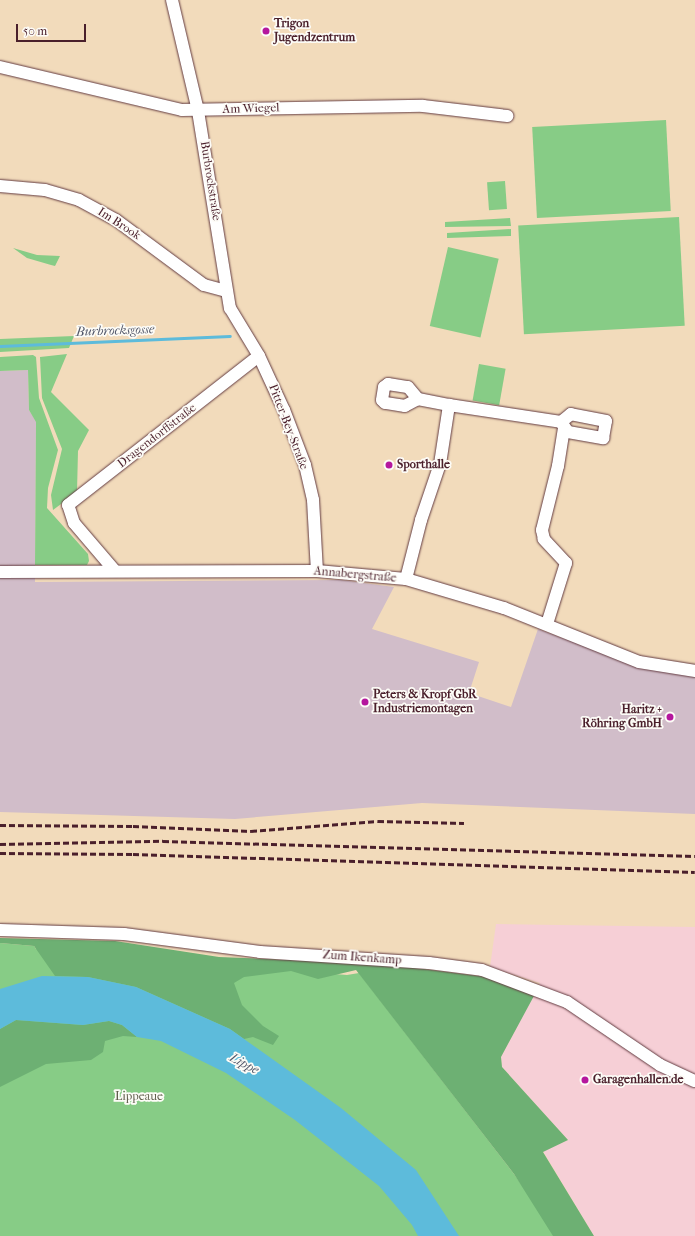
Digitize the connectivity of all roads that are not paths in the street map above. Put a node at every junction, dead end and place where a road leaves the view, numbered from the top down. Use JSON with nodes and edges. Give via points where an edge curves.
{"nodes":[{"id":1,"x":172,"y":0,"type":"edge"},
{"id":2,"x":0,"y":67,"type":"edge"},
{"id":3,"x":198,"y":111,"type":"junction"},
{"id":4,"x":507,"y":116,"type":"dead end"},
{"id":5,"x":0,"y":186,"type":"edge"},
{"id":6,"x":226,"y":291,"type":"junction"},
{"id":7,"x":259,"y":356,"type":"junction"},
{"id":8,"x":418,"y":399,"type":"dead end"},
{"id":9,"x":450,"y":405,"type":"junction"},
{"id":10,"x":114,"y":571,"type":"junction"},
{"id":11,"x":317,"y":571,"type":"junction"},
{"id":12,"x":0,"y":572,"type":"edge"},
{"id":13,"x":406,"y":579,"type":"junction"},
{"id":14,"x":547,"y":624,"type":"junction"},
{"id":15,"x":695,"y":671,"type":"edge"},
{"id":16,"x":0,"y":930,"type":"edge"},
{"id":17,"x":695,"y":1081,"type":"edge"}],
"edges":[{"from":1,"to":3,"type":"street","name":"Burbrockstraße"},
{"from":2,"to":3,"type":"street","name":"Am Wiegel","via":[[182,110]]},
{"from":3,"to":4,"type":"street","name":"Am Wiegel","via":[[308,106],[423,106]]},
{"from":3,"to":6,"type":"street","name":"Burbrockstraße"},
{"from":5,"to":6,"type":"street","name":"Im Brook","via":[[45,190],[79,200],[116,220],[204,286]]},
{"from":6,"to":7,"type":"street","name":"Burbrockstraße","via":[[230,308]]},
{"from":7,"to":10,"type":"street","name":"Dragendorffstraße","via":[[68,506],[74,523]]},
{"from":7,"to":11,"type":"street","name":"Pitter-Bey-Straße","via":[[305,466],[312,500]]},
{"from":8,"to":9,"type":"street"},
{"from":9,"to":13,"type":"street","via":[[440,464],[421,520]]},
{"from":9,"to":14,"type":"street","via":[[562,425],[558,466],[542,530],[544,539],[566,563]]},
{"from":10,"to":11,"type":"street","name":"Annabergstraße"},
{"from":10,"to":12,"type":"street","name":"Annabergstraße"},
{"from":11,"to":13,"type":"street","name":"Annabergstraße"},
{"from":13,"to":14,"type":"street","name":"Annabergstraße","via":[[452,591]]},
{"from":14,"to":15,"type":"street","name":"Annabergstraße","via":[[639,662]]},
{"from":16,"to":17,"type":"street","name":"Zum Ikenkamp","via":[[124,934],[260,952],[429,963],[482,970],[567,1002],[660,1065]]}]}
